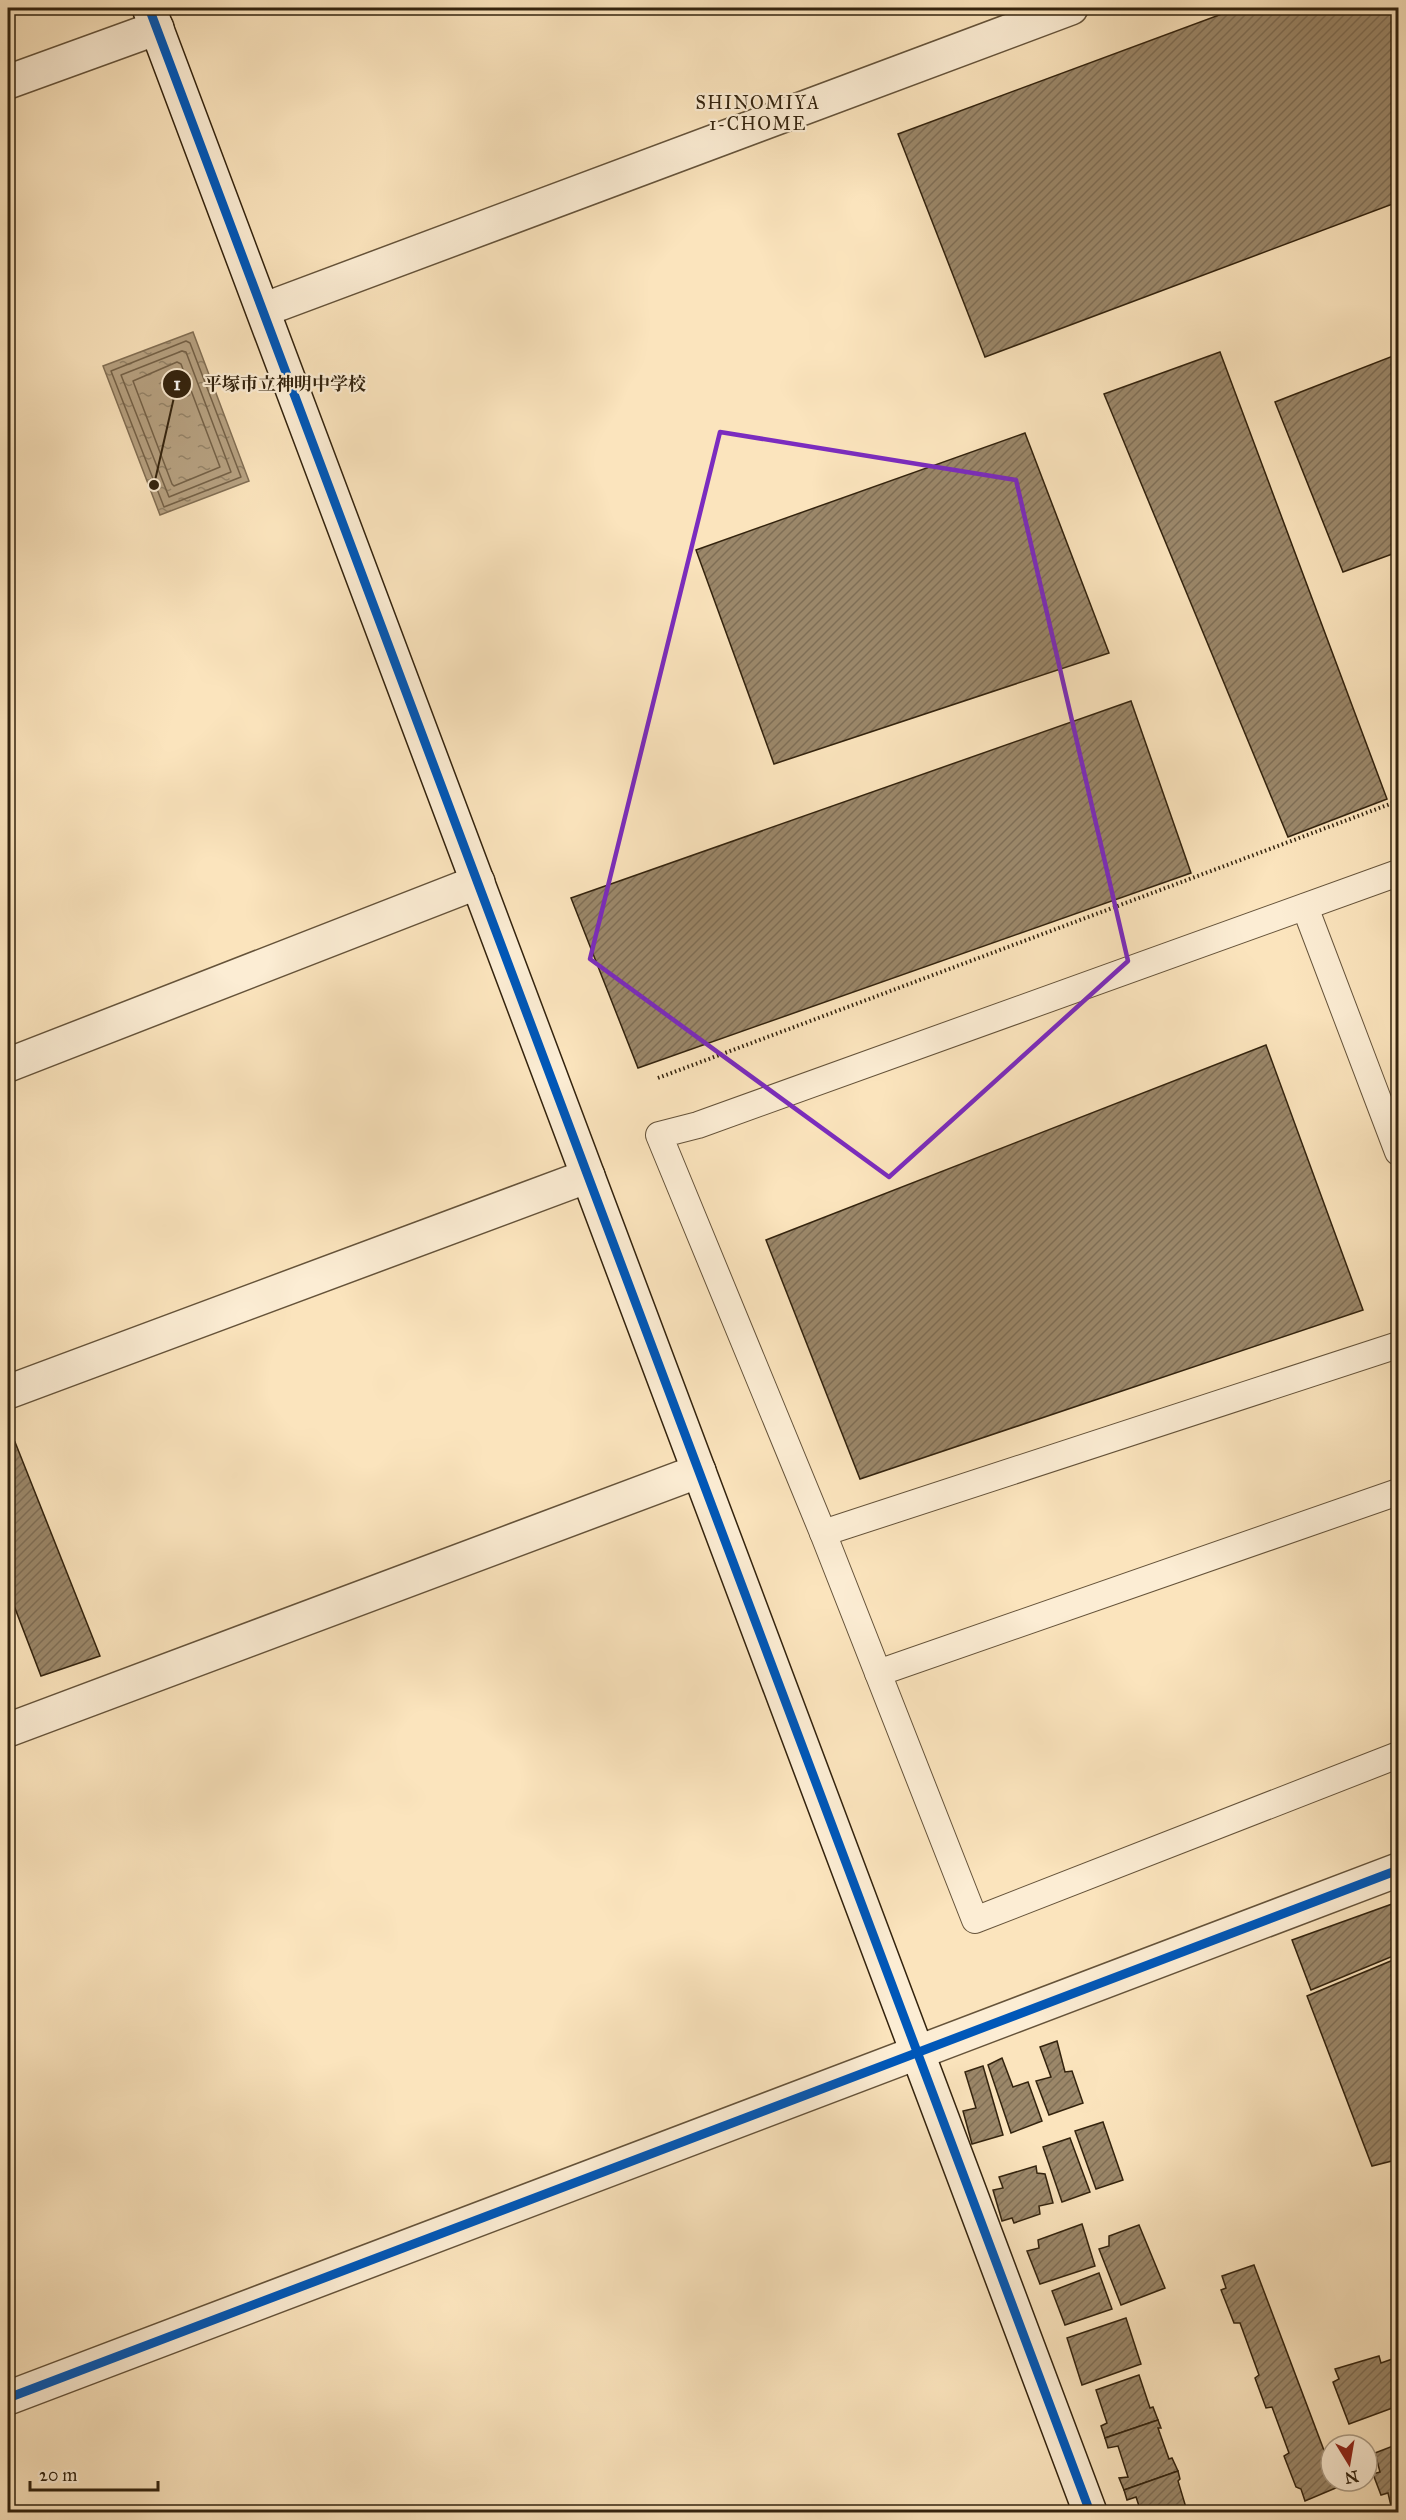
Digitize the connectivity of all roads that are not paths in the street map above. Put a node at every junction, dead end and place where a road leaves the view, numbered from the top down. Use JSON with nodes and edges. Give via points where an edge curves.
{"nodes":[{"id":1,"x":1071,"y":8,"type":"edge"},
{"id":2,"x":153,"y":18,"type":"edge"},
{"id":3,"x":8,"y":82,"type":"edge"},
{"id":4,"x":263,"y":310,"type":"junction"},
{"id":5,"x":1398,"y":873,"type":"edge"},
{"id":6,"x":478,"y":882,"type":"junction"},
{"id":7,"x":1305,"y":907,"type":"junction"},
{"id":8,"x":8,"y":1065,"type":"edge"},
{"id":9,"x":1398,"y":1152,"type":"edge"},
{"id":10,"x":588,"y":1176,"type":"junction"},
{"id":11,"x":1398,"y":1345,"type":"edge"},
{"id":12,"x":8,"y":1392,"type":"edge"},
{"id":13,"x":699,"y":1471,"type":"junction"},
{"id":14,"x":1398,"y":1491,"type":"edge"},
{"id":15,"x":823,"y":1533,"type":"junction"},
{"id":16,"x":878,"y":1673,"type":"junction"},
{"id":17,"x":8,"y":1730,"type":"edge"},
{"id":18,"x":1398,"y":1755,"type":"edge"},
{"id":19,"x":1398,"y":1870,"type":"edge"},
{"id":20,"x":917,"y":2051,"type":"junction"},
{"id":21,"x":8,"y":2398,"type":"edge"},
{"id":22,"x":1090,"y":2512,"type":"edge"}],
"edges":[{"from":1,"to":4,"type":"street"},
{"from":2,"to":3,"type":"street"},
{"from":2,"to":4,"type":"street"},
{"from":4,"to":6,"type":"street"},
{"from":5,"to":7,"type":"lane"},
{"from":6,"to":8,"type":"street"},
{"from":6,"to":10,"type":"street"},
{"from":7,"to":9,"type":"lane"},
{"from":7,"to":15,"type":"lane","via":[[698,1125],[659,1135]]},
{"from":10,"to":12,"type":"street"},
{"from":10,"to":13,"type":"street"},
{"from":11,"to":15,"type":"lane"},
{"from":13,"to":17,"type":"street"},
{"from":13,"to":20,"type":"street"},
{"from":14,"to":16,"type":"lane"},
{"from":15,"to":16,"type":"lane"},
{"from":16,"to":18,"type":"lane","via":[[975,1920]]},
{"from":19,"to":20,"type":"street"},
{"from":20,"to":21,"type":"street"},
{"from":20,"to":22,"type":"street"}]}
